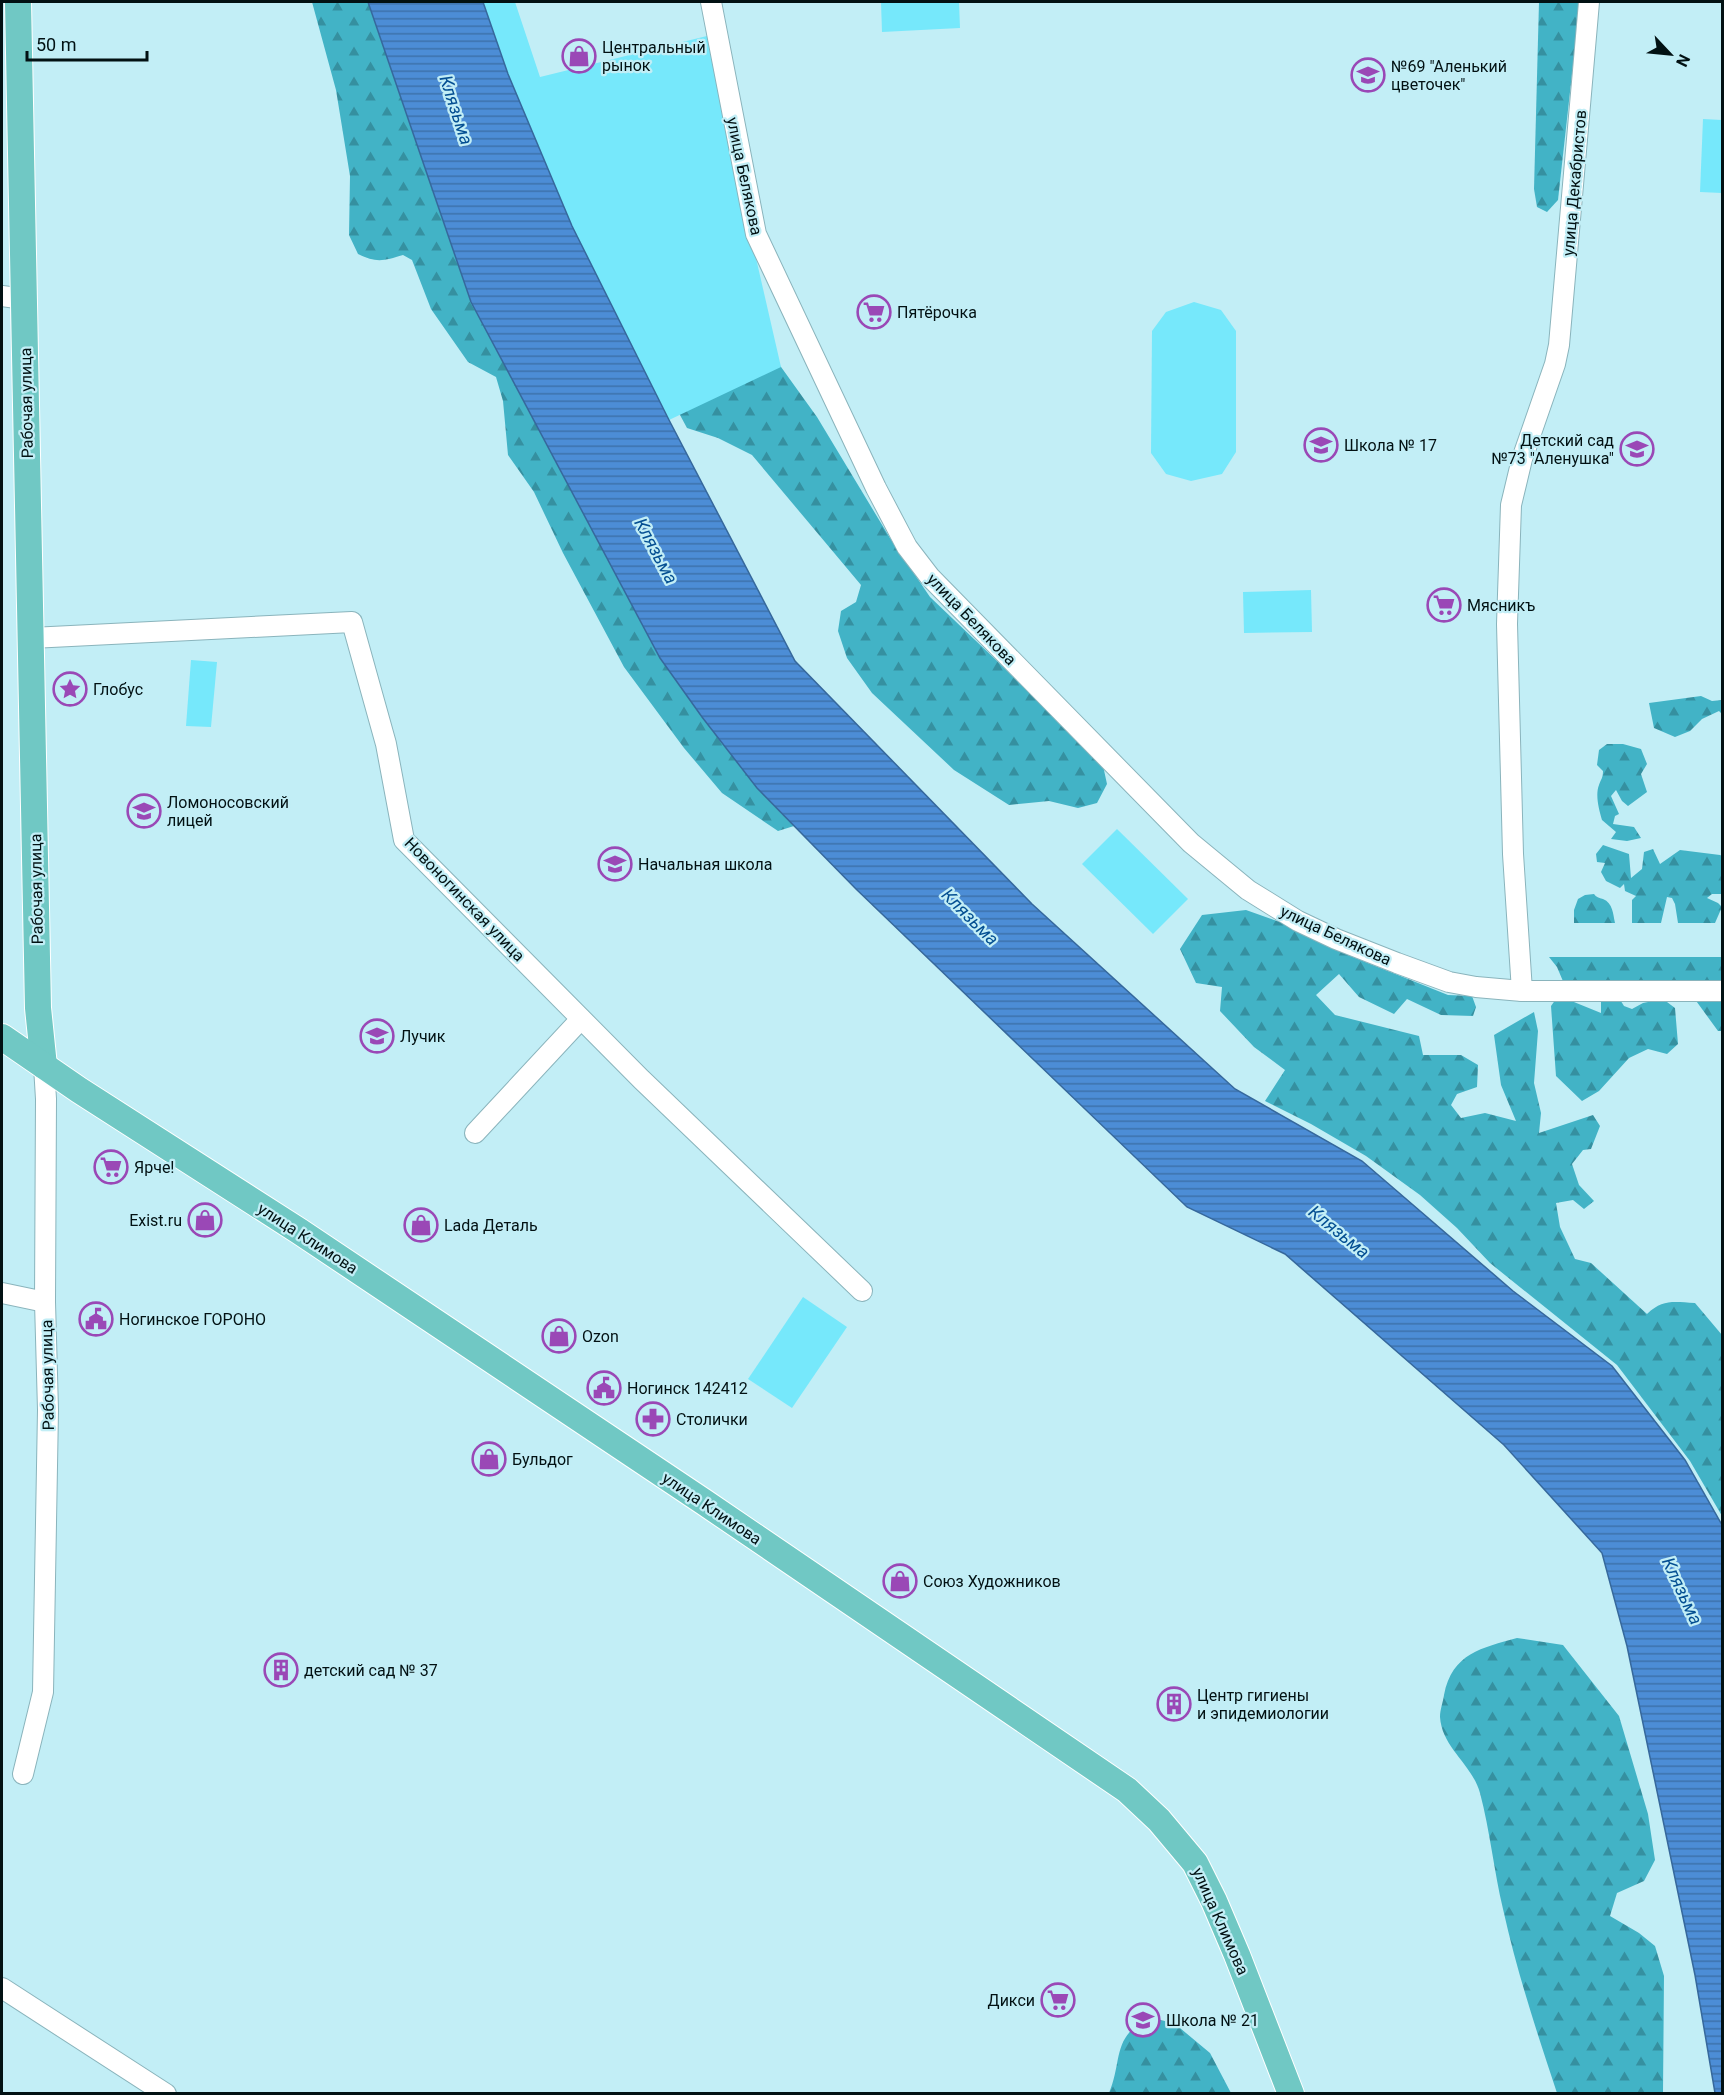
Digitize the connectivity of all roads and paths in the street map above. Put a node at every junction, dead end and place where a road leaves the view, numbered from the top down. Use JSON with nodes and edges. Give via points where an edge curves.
{"nodes":[{"id":1,"x":18,"y":2,"type":"edge"},
{"id":2,"x":711,"y":2,"type":"edge"},
{"id":3,"x":1589,"y":2,"type":"edge"},
{"id":4,"x":13,"y":297,"type":"edge"},
{"id":5,"x":31,"y":638,"type":"junction"},
{"id":6,"x":1722,"y":990,"type":"edge"},
{"id":7,"x":1522,"y":991,"type":"junction"},
{"id":8,"x":581,"y":1019,"type":"junction"},
{"id":9,"x":2,"y":1037,"type":"edge"},
{"id":10,"x":44,"y":1066,"type":"junction"},
{"id":11,"x":475,"y":1133,"type":"dead end"},
{"id":12,"x":862,"y":1291,"type":"dead end"},
{"id":13,"x":2,"y":1293,"type":"edge"},
{"id":14,"x":45,"y":1302,"type":"junction"},
{"id":15,"x":23,"y":1774,"type":"dead end"},
{"id":16,"x":2,"y":1988,"type":"edge"},
{"id":17,"x":166,"y":2094,"type":"edge"},
{"id":18,"x":1291,"y":2094,"type":"edge"}],
"edges":[{"from":1,"to":4,"type":"main road","name":"Рабочая улица"},
{"from":2,"to":7,"type":"street","name":"улица Белякова","via":[[756,234],[876,488],[918,563],[1191,843],[1248,890],[1325,934],[1425,974],[1476,987]]},
{"from":3,"to":7,"type":"street","name":"улица Декабристов","via":[[1561,329],[1555,364],[1511,506],[1507,624]]},
{"from":4,"to":5,"type":"main road","name":"Рабочая улица"},
{"from":5,"to":8,"type":"street","name":"Новоногинская улица","via":[[352,622],[386,744],[404,840]]},
{"from":5,"to":10,"type":"main road","name":"Рабочая улица","via":[[38,1008]]},
{"from":6,"to":7,"type":"street","name":"улица Белякова"},
{"from":8,"to":11,"type":"street"},
{"from":8,"to":12,"type":"street","name":"Новоногинская улица"},
{"from":9,"to":10,"type":"main road","name":"улица Климова"},
{"from":10,"to":14,"type":"street","name":"Рабочая улица"},
{"from":10,"to":18,"type":"main road","name":"улица Климова","via":[[694,1495],[1127,1790],[1195,1863],[1241,1965]]},
{"from":13,"to":14,"type":"street"},
{"from":14,"to":15,"type":"street","name":"Рабочая улица","via":[[48,1410],[43,1692]]},
{"from":16,"to":17,"type":"street"}]}
